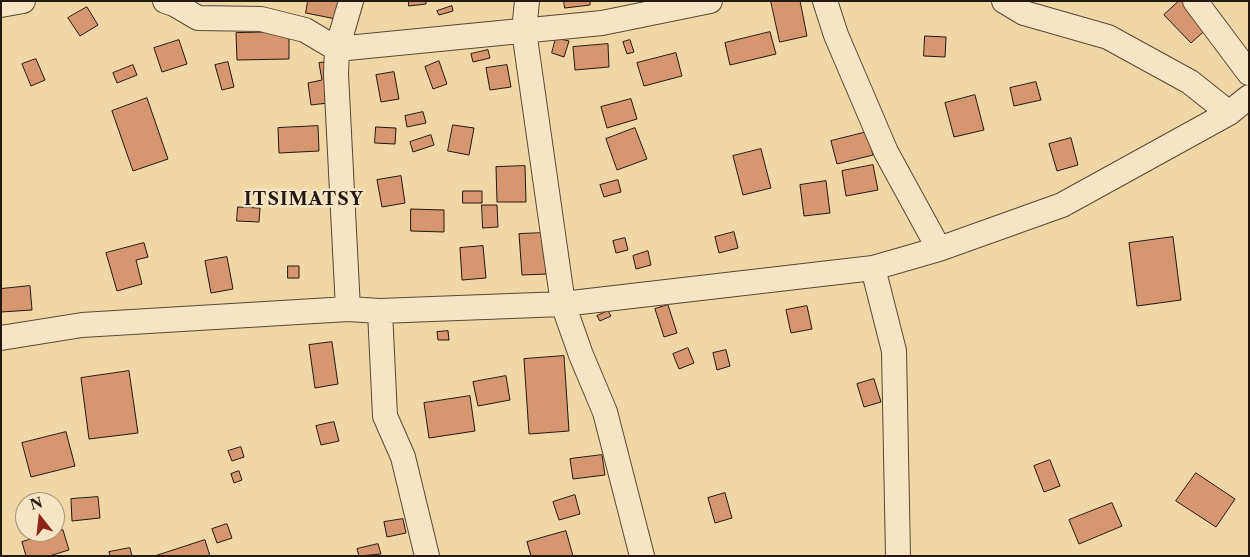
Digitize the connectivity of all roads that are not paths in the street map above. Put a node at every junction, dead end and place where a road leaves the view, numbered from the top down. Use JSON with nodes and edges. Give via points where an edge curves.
{"nodes":[{"id":1,"x":23,"y":1,"type":"edge"},
{"id":2,"x":165,"y":1,"type":"edge"},
{"id":3,"x":351,"y":1,"type":"edge"},
{"id":4,"x":527,"y":1,"type":"edge"},
{"id":5,"x":710,"y":1,"type":"edge"},
{"id":6,"x":825,"y":1,"type":"edge"},
{"id":7,"x":1004,"y":1,"type":"edge"},
{"id":8,"x":1195,"y":1,"type":"edge"},
{"id":9,"x":1,"y":5,"type":"edge"},
{"id":10,"x":524,"y":31,"type":"junction"},
{"id":11,"x":337,"y":49,"type":"junction"},
{"id":12,"x":1249,"y":73,"type":"edge"},
{"id":13,"x":1249,"y":97,"type":"edge"},
{"id":14,"x":1229,"y":114,"type":"junction"},
{"id":15,"x":939,"y":249,"type":"junction"},
{"id":16,"x":873,"y":268,"type":"junction"},
{"id":17,"x":563,"y":304,"type":"junction"},
{"id":18,"x":348,"y":310,"type":"junction"},
{"id":19,"x":380,"y":311,"type":"junction"},
{"id":20,"x":1,"y":338,"type":"edge"},
{"id":21,"x":427,"y":556,"type":"edge"},
{"id":22,"x":642,"y":556,"type":"edge"},
{"id":23,"x":898,"y":556,"type":"edge"}],
"edges":[{"from":1,"to":9,"type":"street"},
{"from":2,"to":11,"type":"street","via":[[198,18],[261,19],[306,30]]},
{"from":3,"to":11,"type":"street"},
{"from":4,"to":10,"type":"street"},
{"from":5,"to":10,"type":"street","via":[[602,23]]},
{"from":6,"to":15,"type":"street","via":[[836,35],[886,152]]},
{"from":7,"to":14,"type":"street","via":[[1024,13],[1108,37],[1190,82]]},
{"from":8,"to":12,"type":"street"},
{"from":10,"to":11,"type":"street"},
{"from":10,"to":17,"type":"street"},
{"from":11,"to":18,"type":"street"},
{"from":13,"to":14,"type":"street"},
{"from":14,"to":15,"type":"street","via":[[1062,205]]},
{"from":15,"to":16,"type":"street"},
{"from":16,"to":17,"type":"street"},
{"from":16,"to":23,"type":"street","via":[[894,351]]},
{"from":17,"to":19,"type":"street"},
{"from":17,"to":22,"type":"street","via":[[605,412]]},
{"from":18,"to":19,"type":"street"},
{"from":18,"to":20,"type":"street","via":[[82,325]]},
{"from":19,"to":21,"type":"street","via":[[386,416],[403,457]]}]}
